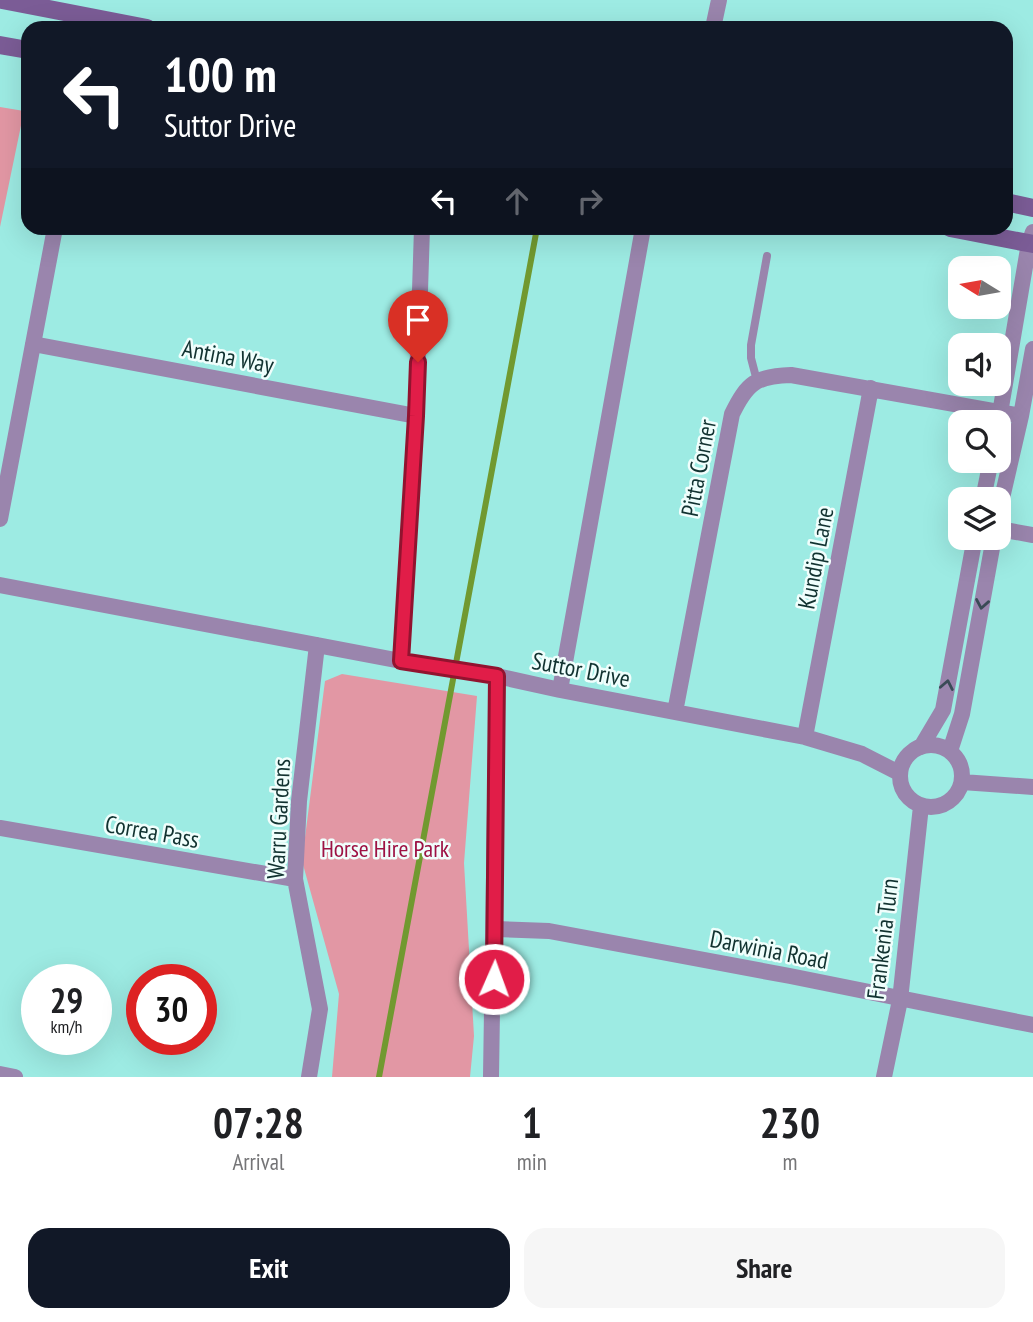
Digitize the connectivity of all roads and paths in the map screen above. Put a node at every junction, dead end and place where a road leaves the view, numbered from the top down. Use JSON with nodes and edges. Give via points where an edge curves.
{"nodes":[{"id":1,"x":2,"y":0,"type":"edge"},
{"id":2,"x":719,"y":0,"type":"edge"},
{"id":3,"x":111,"y":21,"type":"edge"},
{"id":4,"x":714,"y":21,"type":"edge"},
{"id":5,"x":0,"y":45,"type":"edge"},
{"id":6,"x":21,"y":49,"type":"edge"},
{"id":7,"x":1013,"y":204,"type":"edge"},
{"id":8,"x":1033,"y":208,"type":"edge"},
{"id":9,"x":54,"y":235,"type":"edge"},
{"id":10,"x":422,"y":235,"type":"edge"},
{"id":11,"x":642,"y":235,"type":"edge"},
{"id":12,"x":998,"y":235,"type":"edge"},
{"id":13,"x":1032,"y":240,"type":"edge"},
{"id":14,"x":767,"y":256,"type":"dead end"},
{"id":15,"x":33,"y":344,"type":"junction"},
{"id":16,"x":1033,"y":349,"type":"edge"},
{"id":17,"x":757,"y":380,"type":"junction"},
{"id":18,"x":871,"y":388,"type":"junction"},
{"id":19,"x":969,"y":410,"type":"edge"},
{"id":20,"x":1001,"y":410,"type":"edge"},
{"id":21,"x":416,"y":416,"type":"junction"},
{"id":22,"x":1011,"y":416,"type":"edge"},
{"id":23,"x":1021,"y":416,"type":"junction"},
{"id":24,"x":1005,"y":487,"type":"edge"},
{"id":25,"x":0,"y":519,"type":"edge"},
{"id":26,"x":1011,"y":531,"type":"edge"},
{"id":27,"x":1033,"y":535,"type":"edge"},
{"id":28,"x":973,"y":550,"type":"edge"},
{"id":29,"x":992,"y":550,"type":"edge"},
{"id":30,"x":0,"y":585,"type":"edge"},
{"id":31,"x":317,"y":645,"type":"junction"},
{"id":32,"x":401,"y":661,"type":"junction"},
{"id":33,"x":497,"y":676,"type":"junction"},
{"id":34,"x":560,"y":690,"type":"junction"},
{"id":35,"x":675,"y":712,"type":"junction"},
{"id":36,"x":806,"y":737,"type":"junction"},
{"id":37,"x":921,"y":747,"type":"junction"},
{"id":38,"x":950,"y":751,"type":"junction"},
{"id":39,"x":899,"y":773,"type":"junction"},
{"id":40,"x":962,"y":782,"type":"junction"},
{"id":41,"x":1033,"y":787,"type":"edge"},
{"id":42,"x":921,"y":806,"type":"junction"},
{"id":43,"x":0,"y":828,"type":"edge"},
{"id":44,"x":295,"y":879,"type":"junction"},
{"id":45,"x":495,"y":929,"type":"junction"},
{"id":46,"x":900,"y":1000,"type":"junction"},
{"id":47,"x":1033,"y":1025,"type":"edge"},
{"id":48,"x":0,"y":1074,"type":"edge"},
{"id":49,"x":15,"y":1077,"type":"edge"},
{"id":50,"x":309,"y":1077,"type":"edge"},
{"id":51,"x":491,"y":1077,"type":"edge"},
{"id":52,"x":884,"y":1077,"type":"edge"}],
"edges":[{"from":1,"to":3,"type":"main road"},
{"from":2,"to":4,"type":"street"},
{"from":5,"to":6,"type":"main road"},
{"from":7,"to":8,"type":"main road"},
{"from":9,"to":15,"type":"street"},
{"from":10,"to":21,"type":"street"},
{"from":11,"to":34,"type":"street"},
{"from":12,"to":13,"type":"main road"},
{"from":13,"to":20,"type":"street"},
{"from":14,"to":17,"type":"lane","via":[[751,345]]},
{"from":15,"to":21,"type":"street","name":"Antina Way"},
{"from":15,"to":25,"type":"street"},
{"from":16,"to":23,"type":"street"},
{"from":17,"to":18,"type":"street","via":[[791,374]]},
{"from":17,"to":35,"type":"street","name":"Pitta Corner","via":[[740,396],[732,414]]},
{"from":18,"to":19,"type":"street"},
{"from":18,"to":36,"type":"street","name":"Kundip Lane"},
{"from":21,"to":32,"type":"street"},
{"from":22,"to":23,"type":"street"},
{"from":23,"to":24,"type":"street"},
{"from":26,"to":27,"type":"street"},
{"from":37,"to":28,"type":"street","one_way":true,"via":[[943,710]]},
{"from":29,"to":38,"type":"street","one_way":true,"via":[[962,714]]},
{"from":30,"to":31,"type":"street","name":"Suttor Drive"},
{"from":31,"to":32,"type":"street","name":"Suttor Drive"},
{"from":31,"to":44,"type":"street","name":"Warru Gardens"},
{"from":32,"to":33,"type":"street","name":"Suttor Drive"},
{"from":33,"to":34,"type":"street","name":"Suttor Drive"},
{"from":33,"to":45,"type":"street"},
{"from":34,"to":35,"type":"street","name":"Suttor Drive"},
{"from":35,"to":36,"type":"street","name":"Suttor Drive"},
{"from":36,"to":39,"type":"street","name":"Suttor Drive","via":[[862,754]]},
{"from":37,"to":38,"type":"street","via":[[933,745]]},
{"from":37,"to":39,"type":"street","via":[[906,757]]},
{"from":38,"to":40,"type":"street","via":[[960,764]]},
{"from":39,"to":42,"type":"street","via":[[906,796]]},
{"from":40,"to":41,"type":"street"},
{"from":40,"to":42,"type":"street","via":[[947,804]]},
{"from":42,"to":46,"type":"street","name":"Frankenia Turn"},
{"from":43,"to":44,"type":"street","name":"Correa Pass"},
{"from":44,"to":50,"type":"street","name":"Warru Gardens","via":[[320,1009]]},
{"from":45,"to":46,"type":"street","name":"Darwinia Road","via":[[548,931]]},
{"from":45,"to":51,"type":"street"},
{"from":46,"to":47,"type":"street","name":"Darwinia Road"},
{"from":46,"to":52,"type":"street","name":"Frankenia Turn"},
{"from":48,"to":49,"type":"street"}]}
